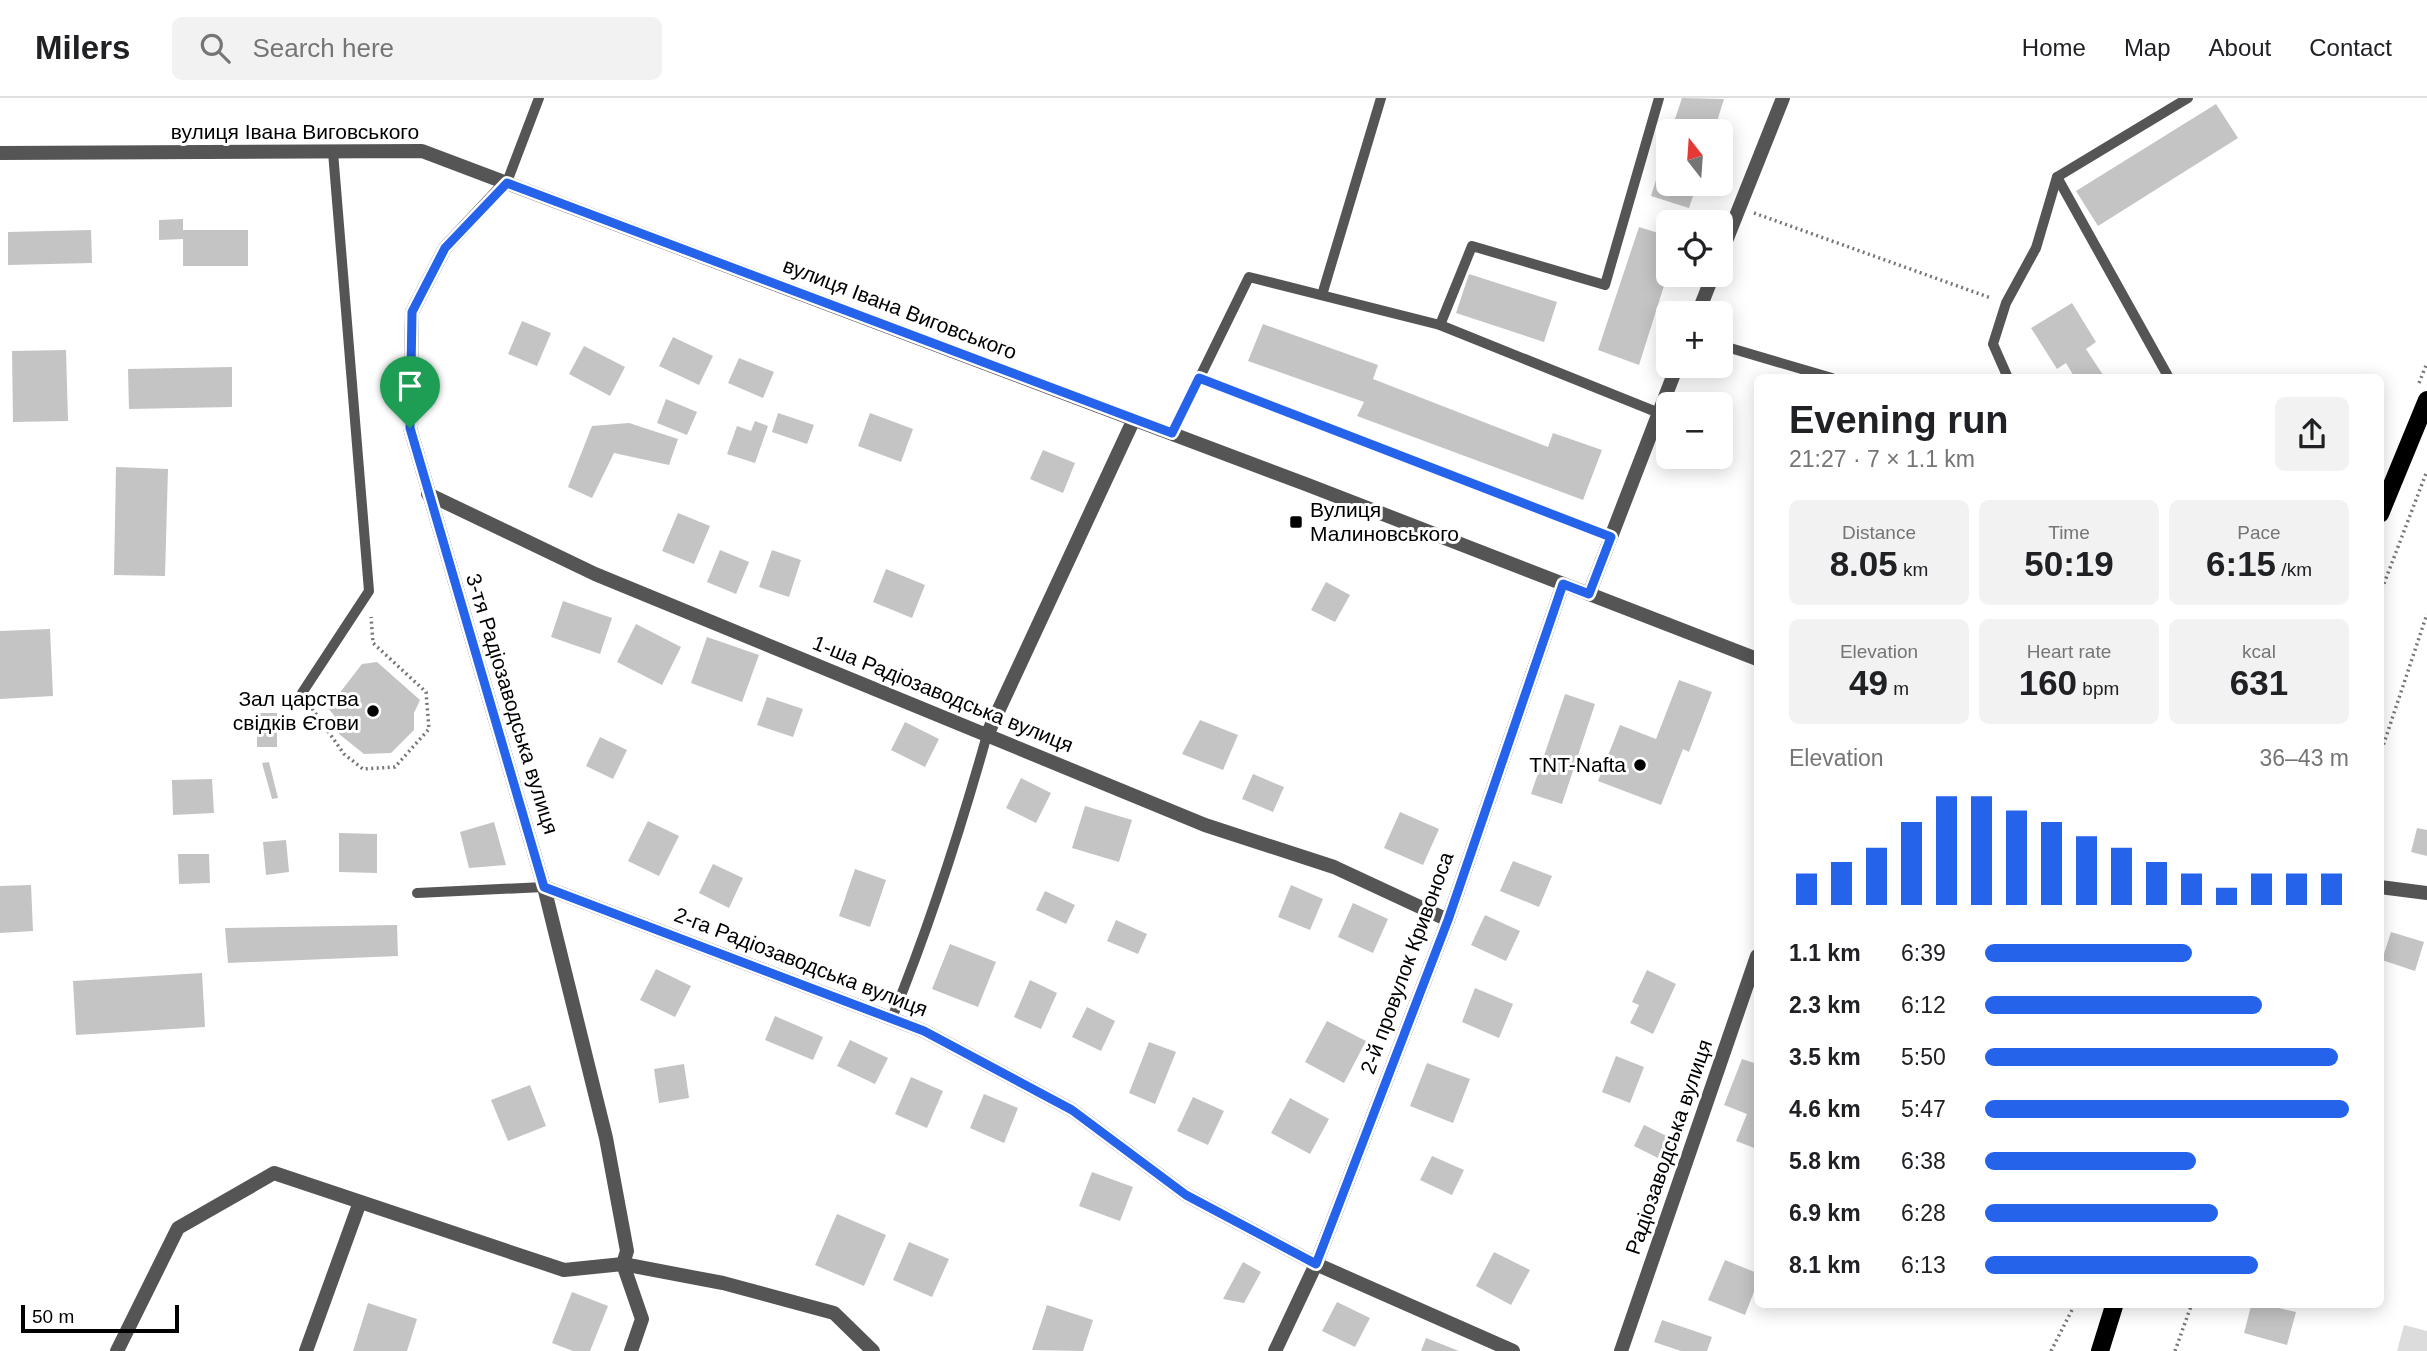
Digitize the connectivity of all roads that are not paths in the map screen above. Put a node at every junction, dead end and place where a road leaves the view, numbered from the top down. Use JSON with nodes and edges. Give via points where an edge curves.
{"nodes":[{"id":1,"x":539,"y":98,"type":"edge"},
{"id":2,"x":1381,"y":98,"type":"edge"},
{"id":3,"x":1660,"y":98,"type":"edge"},
{"id":4,"x":1783,"y":98,"type":"edge"},
{"id":5,"x":2188,"y":98,"type":"edge"},
{"id":6,"x":333,"y":152,"type":"junction"},
{"id":7,"x":0,"y":153,"type":"edge"},
{"id":8,"x":2057,"y":177,"type":"junction"},
{"id":9,"x":507,"y":183,"type":"junction"},
{"id":10,"x":1733,"y":222,"type":"edge"},
{"id":11,"x":1322,"y":295,"type":"junction"},
{"id":12,"x":1440,"y":325,"type":"junction"},
{"id":13,"x":1733,"y":349,"type":"edge"},
{"id":14,"x":1818,"y":374,"type":"edge"},
{"id":15,"x":2006,"y":374,"type":"edge"},
{"id":16,"x":2167,"y":374,"type":"edge"},
{"id":17,"x":2427,"y":400,"type":"edge"},
{"id":18,"x":1656,"y":412,"type":"edge"},
{"id":19,"x":1134,"y":419,"type":"junction"},
{"id":20,"x":1656,"y":421,"type":"edge"},
{"id":21,"x":1172,"y":433,"type":"junction"},
{"id":22,"x":428,"y":494,"type":"junction"},
{"id":23,"x":2384,"y":503,"type":"edge"},
{"id":24,"x":1563,"y":584,"type":"junction"},
{"id":25,"x":1589,"y":594,"type":"junction"},
{"id":26,"x":1754,"y":658,"type":"edge"},
{"id":27,"x":302,"y":693,"type":"road end"},
{"id":28,"x":988,"y":735,"type":"junction"},
{"id":29,"x":544,"y":887,"type":"junction"},
{"id":30,"x":2384,"y":888,"type":"edge"},
{"id":31,"x":417,"y":893,"type":"dead end"},
{"id":32,"x":2427,"y":893,"type":"edge"},
{"id":33,"x":1448,"y":920,"type":"junction"},
{"id":34,"x":1754,"y":965,"type":"edge"},
{"id":35,"x":892,"y":1018,"type":"junction"},
{"id":36,"x":360,"y":1202,"type":"junction"},
{"id":37,"x":623,"y":1264,"type":"junction"},
{"id":38,"x":1316,"y":1264,"type":"junction"},
{"id":39,"x":2113,"y":1308,"type":"edge"},
{"id":40,"x":117,"y":1351,"type":"edge"},
{"id":41,"x":306,"y":1351,"type":"edge"},
{"id":42,"x":631,"y":1351,"type":"edge"},
{"id":43,"x":873,"y":1351,"type":"edge"},
{"id":44,"x":1275,"y":1351,"type":"edge"},
{"id":45,"x":1513,"y":1351,"type":"edge"},
{"id":46,"x":1621,"y":1351,"type":"edge"},
{"id":47,"x":2100,"y":1351,"type":"edge"}],
"edges":[{"from":1,"to":9,"type":"lane"},
{"from":2,"to":11,"type":"lane"},
{"from":3,"to":12,"type":"lane","via":[[1605,285],[1472,246]]},
{"from":4,"to":10,"type":"street"},
{"from":5,"to":8,"type":"lane"},
{"from":6,"to":7,"type":"street","name":"вулиця Івана Виговського"},
{"from":6,"to":9,"type":"street","name":"вулиця Івана Виговського","via":[[422,151]]},
{"from":6,"to":27,"type":"lane","via":[[369,591]]},
{"from":8,"to":15,"type":"lane","via":[[2036,248],[2006,303],[1993,344]]},
{"from":8,"to":16,"type":"lane"},
{"from":9,"to":19,"type":"street","name":"вулиця Івана Виговського"},
{"from":9,"to":22,"type":"street","name":"3-тя Радіозаводська вулиця","via":[[445,248],[412,312],[410,428]]},
{"from":11,"to":12,"type":"lane"},
{"from":11,"to":21,"type":"lane","via":[[1249,277]]},
{"from":12,"to":18,"type":"lane"},
{"from":13,"to":14,"type":"lane"},
{"from":17,"to":23,"type":"main road"},
{"from":19,"to":21,"type":"street","name":"вулиця Івана Виговського"},
{"from":19,"to":28,"type":"street"},
{"from":20,"to":25,"type":"street"},
{"from":21,"to":24,"type":"street","name":"вулиця Івана Виговського"},
{"from":22,"to":28,"type":"street","name":"1-ша Радіозаводська вулиця","via":[[595,574]]},
{"from":22,"to":29,"type":"street","name":"3-тя Радіозаводська вулиця"},
{"from":24,"to":25,"type":"street","name":"вулиця Івана Виговського"},
{"from":24,"to":33,"type":"street","name":"2-й провулок Кривоноса"},
{"from":25,"to":26,"type":"street","name":"вулиця Івана Виговського"},
{"from":28,"to":33,"type":"street","name":"1-ша Радіозаводська вулиця","via":[[1205,825],[1334,867]]},
{"from":28,"to":35,"type":"lane","via":[[954,850]]},
{"from":29,"to":31,"type":"lane"},
{"from":29,"to":35,"type":"street","name":"2-га Радіозаводська вулиця"},
{"from":29,"to":37,"type":"street","name":"3-тя Радіозаводська вулиця","via":[[606,1138],[627,1251]]},
{"from":30,"to":32,"type":"street"},
{"from":33,"to":38,"type":"street","name":"2-й провулок Кривоноса"},
{"from":34,"to":46,"type":"street","name":"Радіозаводська вулиця"},
{"from":35,"to":38,"type":"street","name":"2-га Радіозаводська вулиця","via":[[1072,1110],[1186,1195]]},
{"from":36,"to":37,"type":"street","via":[[564,1270]]},
{"from":36,"to":40,"type":"street","via":[[274,1173],[178,1228]]},
{"from":36,"to":41,"type":"street"},
{"from":37,"to":42,"type":"street","name":"3-тя Радіозаводська вулиця","via":[[642,1319]]},
{"from":37,"to":43,"type":"street","via":[[723,1283],[834,1313]]},
{"from":38,"to":44,"type":"street","name":"2-й провулок Кривоноса"},
{"from":38,"to":45,"type":"street","name":"2-га Радіозаводська вулиця"},
{"from":39,"to":47,"type":"main road"}]}
